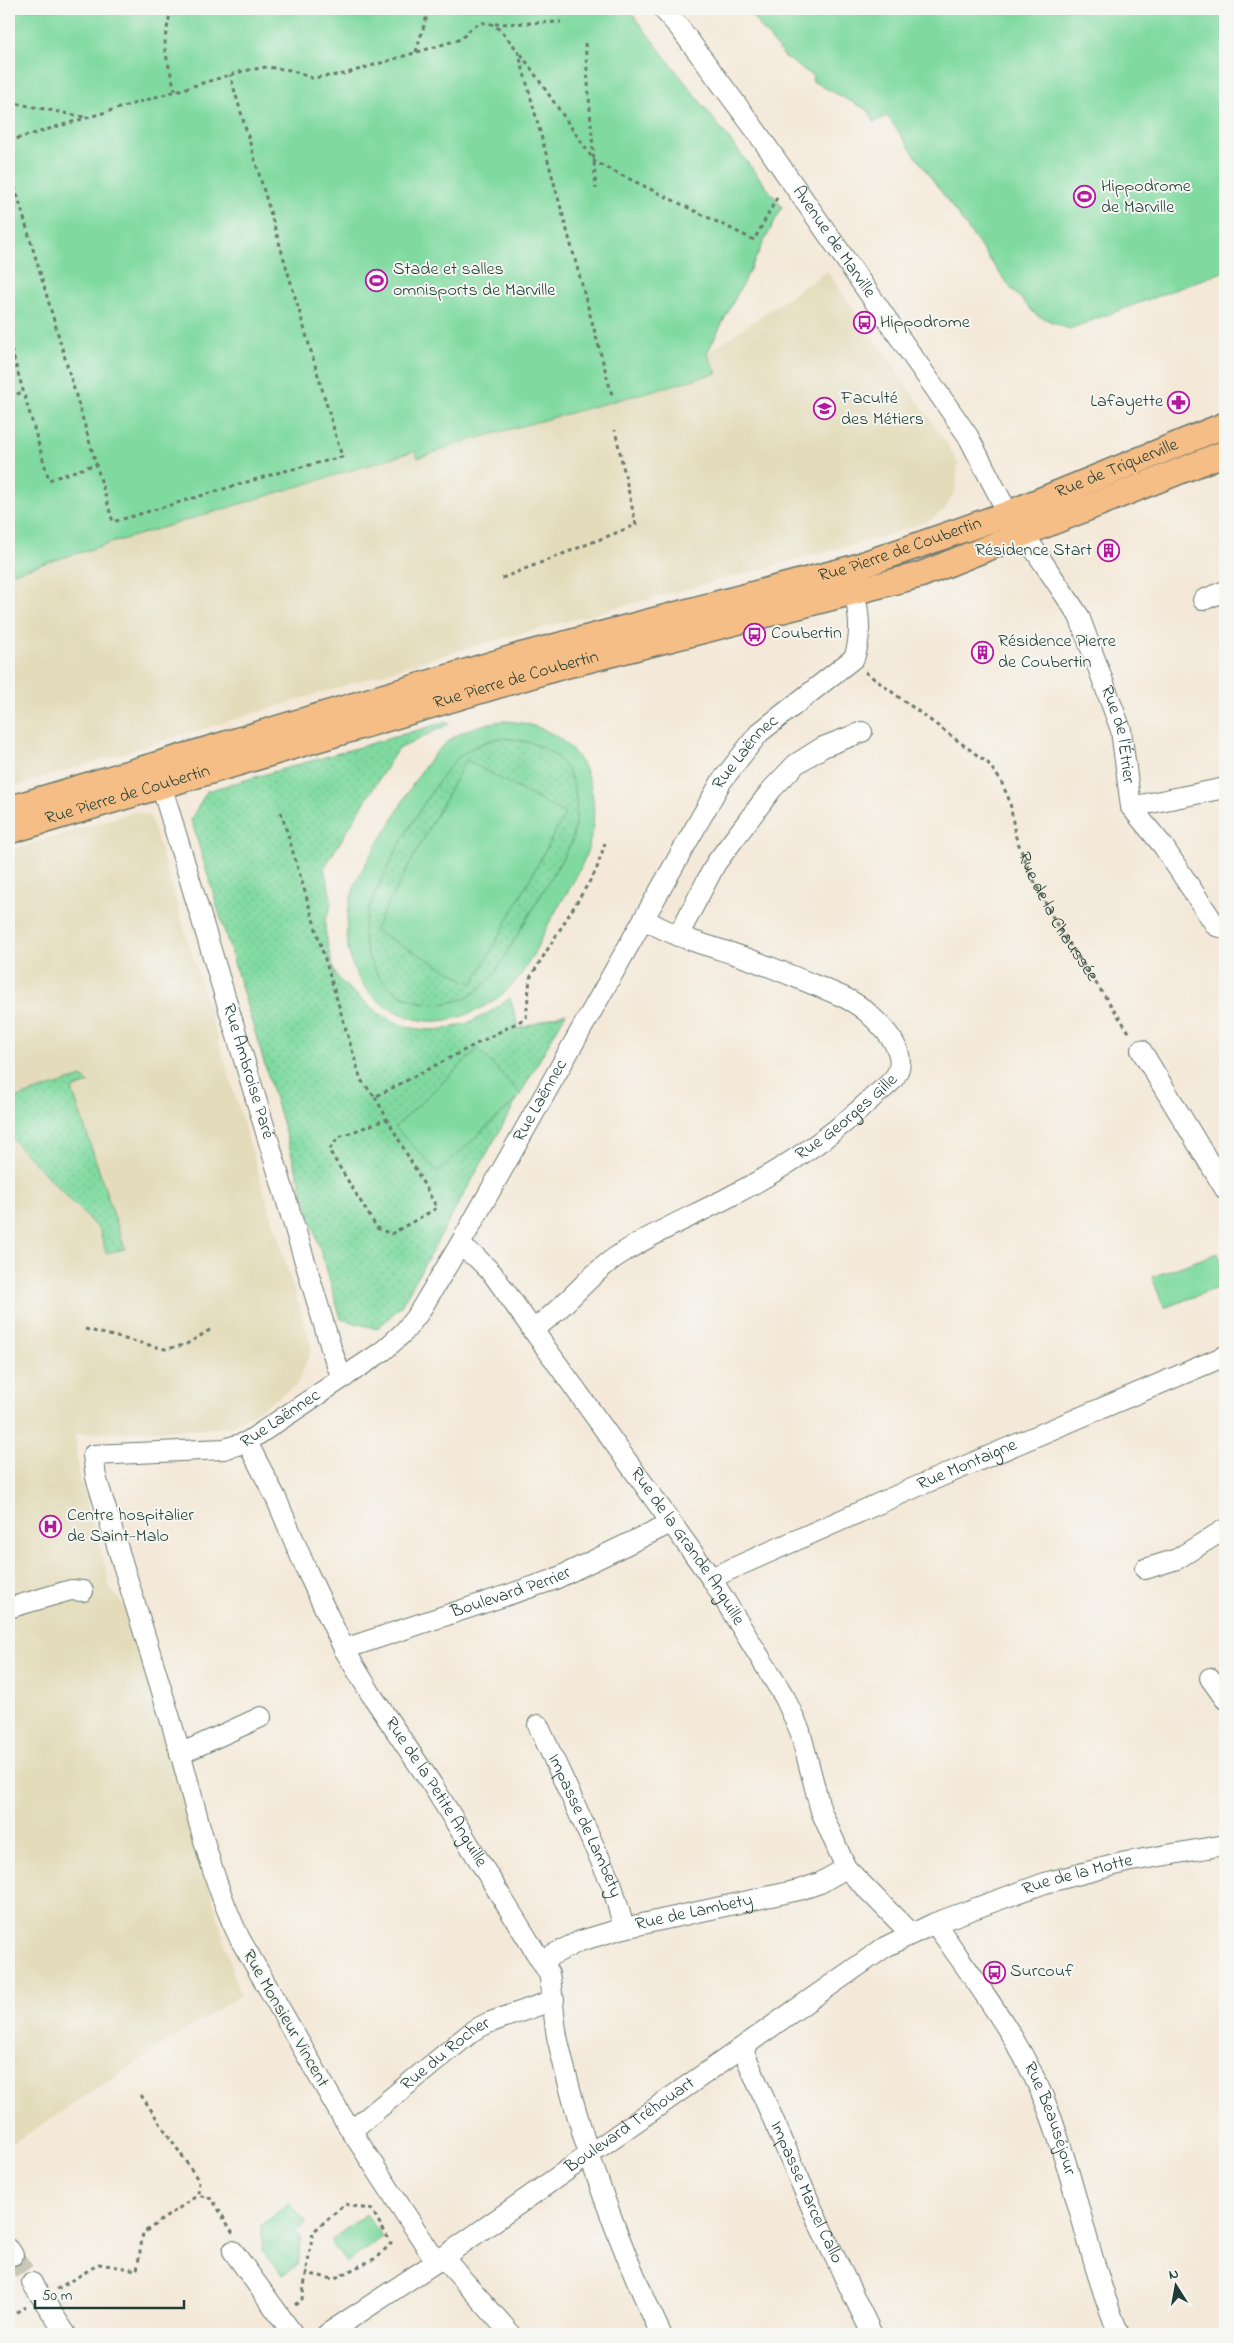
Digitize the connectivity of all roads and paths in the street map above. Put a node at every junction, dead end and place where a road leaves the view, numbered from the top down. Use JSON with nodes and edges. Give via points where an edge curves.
{"nodes":[{"id":1,"x":171,"y":9,"type":"edge"},
{"id":2,"x":429,"y":9,"type":"edge"},
{"id":3,"x":663,"y":9,"type":"edge"},
{"id":4,"x":561,"y":22,"type":"dead end"},
{"id":5,"x":494,"y":24,"type":"junction"},
{"id":6,"x":585,"y":43,"type":"dead end"},
{"id":7,"x":518,"y":51,"type":"junction"},
{"id":8,"x":416,"y":52,"type":"junction"},
{"id":9,"x":230,"y":74,"type":"junction"},
{"id":10,"x":175,"y":90,"type":"junction"},
{"id":11,"x":9,"y":102,"type":"edge"},
{"id":12,"x":85,"y":118,"type":"junction"},
{"id":13,"x":9,"y":141,"type":"edge"},
{"id":14,"x":595,"y":162,"type":"junction"},
{"id":15,"x":9,"y":186,"type":"edge"},
{"id":16,"x":774,"y":188,"type":"dead end"},
{"id":17,"x":596,"y":189,"type":"dead end"},
{"id":18,"x":9,"y":342,"type":"edge"},
{"id":19,"x":24,"y":392,"type":"junction"},
{"id":20,"x":612,"y":395,"type":"dead end"},
{"id":21,"x":9,"y":396,"type":"edge"},
{"id":22,"x":1225,"y":425,"type":"edge"},
{"id":23,"x":614,"y":430,"type":"dead end"},
{"id":24,"x":1225,"y":453,"type":"edge"},
{"id":25,"x":96,"y":464,"type":"junction"},
{"id":26,"x":1010,"y":513,"type":"junction"},
{"id":27,"x":1024,"y":534,"type":"junction"},
{"id":28,"x":502,"y":578,"type":"dead end"},
{"id":29,"x":1225,"y":591,"type":"edge"},
{"id":30,"x":855,"y":593,"type":"junction"},
{"id":31,"x":1203,"y":600,"type":"dead end"},
{"id":32,"x":867,"y":675,"type":"dead end"},
{"id":33,"x":862,"y":732,"type":"dead end"},
{"id":34,"x":158,"y":775,"type":"junction"},
{"id":35,"x":1225,"y":788,"type":"edge"},
{"id":36,"x":1132,"y":807,"type":"junction"},
{"id":37,"x":9,"y":809,"type":"edge"},
{"id":38,"x":281,"y":812,"type":"dead end"},
{"id":39,"x":9,"y":831,"type":"edge"},
{"id":40,"x":605,"y":843,"type":"dead end"},
{"id":41,"x":644,"y":920,"type":"junction"},
{"id":42,"x":1225,"y":928,"type":"edge"},
{"id":43,"x":678,"y":936,"type":"junction"},
{"id":44,"x":1141,"y":1050,"type":"joint"},
{"id":45,"x":375,"y":1097,"type":"junction"},
{"id":46,"x":387,"y":1119,"type":"junction"},
{"id":47,"x":1225,"y":1189,"type":"edge"},
{"id":48,"x":459,"y":1246,"type":"junction"},
{"id":49,"x":213,"y":1328,"type":"dead end"},
{"id":50,"x":84,"y":1329,"type":"dead end"},
{"id":51,"x":532,"y":1330,"type":"junction"},
{"id":52,"x":1225,"y":1356,"type":"edge"},
{"id":53,"x":345,"y":1377,"type":"junction"},
{"id":54,"x":247,"y":1442,"type":"junction"},
{"id":55,"x":93,"y":1455,"type":"joint"},
{"id":56,"x":671,"y":1523,"type":"junction"},
{"id":57,"x":1225,"y":1529,"type":"edge"},
{"id":58,"x":1146,"y":1569,"type":"dead end"},
{"id":59,"x":710,"y":1578,"type":"junction"},
{"id":60,"x":83,"y":1591,"type":"dead end"},
{"id":61,"x":9,"y":1608,"type":"edge"},
{"id":62,"x":344,"y":1649,"type":"junction"},
{"id":63,"x":1210,"y":1678,"type":"dead end"},
{"id":64,"x":1225,"y":1699,"type":"edge"},
{"id":65,"x":261,"y":1717,"type":"dead end"},
{"id":66,"x":538,"y":1725,"type":"dead end"},
{"id":67,"x":180,"y":1754,"type":"junction"},
{"id":68,"x":1225,"y":1845,"type":"edge"},
{"id":69,"x":852,"y":1874,"type":"junction"},
{"id":70,"x":935,"y":1923,"type":"junction"},
{"id":71,"x":624,"y":1928,"type":"junction"},
{"id":72,"x":910,"y":1933,"type":"junction"},
{"id":73,"x":542,"y":1960,"type":"junction"},
{"id":74,"x":554,"y":2000,"type":"junction"},
{"id":75,"x":742,"y":2048,"type":"junction"},
{"id":76,"x":141,"y":2095,"type":"dead end"},
{"id":77,"x":346,"y":2123,"type":"junction"},
{"id":78,"x":588,"y":2153,"type":"junction"},
{"id":79,"x":198,"y":2195,"type":"junction"},
{"id":80,"x":233,"y":2251,"type":"joint"},
{"id":81,"x":439,"y":2260,"type":"junction"},
{"id":82,"x":306,"y":2273,"type":"junction"},
{"id":83,"x":37,"y":2291,"type":"joint"},
{"id":84,"x":282,"y":2316,"type":"junction"},
{"id":85,"x":9,"y":2320,"type":"edge"},
{"id":86,"x":12,"y":2334,"type":"edge"},
{"id":87,"x":66,"y":2334,"type":"edge"},
{"id":88,"x":293,"y":2334,"type":"edge"},
{"id":89,"x":327,"y":2334,"type":"edge"},
{"id":90,"x":511,"y":2334,"type":"edge"},
{"id":91,"x":661,"y":2334,"type":"edge"},
{"id":92,"x":872,"y":2334,"type":"edge"},
{"id":93,"x":1120,"y":2334,"type":"edge"}],
"edges":[{"from":1,"to":10,"type":"path","via":[[165,51]]},
{"from":2,"to":8,"type":"path"},
{"from":3,"to":26,"type":"street","name":"Avenue de Marville","via":[[754,128],[968,436]]},
{"from":4,"to":5,"type":"path"},
{"from":5,"to":7,"type":"path"},
{"from":5,"to":8,"type":"path","via":[[484,22],[471,28],[461,39]]},
{"from":6,"to":14,"type":"path"},
{"from":7,"to":14,"type":"path"},
{"from":7,"to":20,"type":"path"},
{"from":8,"to":9,"type":"path","via":[[344,74],[312,78],[290,70],[267,67]]},
{"from":9,"to":10,"type":"path"},
{"from":9,"to":25,"type":"path","via":[[342,456],[113,522]]},
{"from":10,"to":12,"type":"path"},
{"from":11,"to":12,"type":"path"},
{"from":12,"to":13,"type":"path"},
{"from":14,"to":16,"type":"path","via":[[754,240],[778,195]]},
{"from":14,"to":17,"type":"path"},
{"from":15,"to":25,"type":"path","via":[[14,184]]},
{"from":18,"to":19,"type":"path"},
{"from":19,"to":21,"type":"path"},
{"from":19,"to":25,"type":"path","via":[[49,480]]},
{"from":22,"to":26,"type":"main road","name":"Rue de Triquerville"},
{"from":23,"to":28,"type":"path","via":[[636,525]]},
{"from":24,"to":27,"type":"main road","name":"Rue de Triquerville"},
{"from":26,"to":27,"type":"street","name":"Avenue de Marville"},
{"from":26,"to":34,"type":"main road","name":"Rue Pierre de Coubertin","via":[[853,568],[523,655]]},
{"from":27,"to":30,"type":"main road","name":"Rue Pierre de Coubertin","via":[[920,575]]},
{"from":27,"to":36,"type":"street","name":"Rue de l'Étrier","via":[[1079,616],[1121,730]]},
{"from":29,"to":31,"type":"street"},
{"from":30,"to":34,"type":"main road","name":"Rue Pierre de Coubertin","via":[[556,668]]},
{"from":30,"to":41,"type":"street","name":"Rue Laënnec","via":[[859,624],[854,658],[759,733],[737,759]]},
{"from":32,"to":44,"type":"path","name":"Rue de la Chaussée","via":[[988,763],[1010,802],[1015,835],[1058,927]]},
{"from":33,"to":43,"type":"street","via":[[824,747],[796,764],[772,789],[716,863]]},
{"from":34,"to":37,"type":"main road","name":"Rue Pierre de Coubertin"},
{"from":34,"to":39,"type":"main road","name":"Rue Pierre de Coubertin"},
{"from":34,"to":53,"type":"street","name":"Rue Ambroise Paré","via":[[328,1339],[338,1368]]},
{"from":35,"to":36,"type":"street","name":"Rue de l'Étrier"},
{"from":36,"to":42,"type":"street","name":"Rue de l'Étrier","via":[[1163,846],[1216,926]]},
{"from":38,"to":45,"type":"path","via":[[361,1080]]},
{"from":40,"to":45,"type":"path","via":[[596,871],[530,978],[526,1018]]},
{"from":41,"to":43,"type":"street","name":"Rue Georges Gille"},
{"from":41,"to":48,"type":"street","name":"Rue Laënnec"},
{"from":43,"to":51,"type":"street","name":"Rue Georges Gille","via":[[795,977],[841,996],[869,1013],[889,1035],[898,1052],[901,1062],[897,1075],[860,1110],[783,1166],[655,1234],[596,1270]]},
{"from":44,"to":47,"type":"street"},
{"from":45,"to":46,"type":"path"},
{"from":46,"to":46,"type":"path","via":[[437,1208],[390,1234],[377,1228],[329,1150],[339,1137]]},
{"from":48,"to":51,"type":"street","name":"Rue de la Grande Anguille","via":[[476,1256],[492,1273]]},
{"from":48,"to":53,"type":"street","name":"Rue Laënnec","via":[[404,1332]]},
{"from":49,"to":50,"type":"path","via":[[185,1345],[165,1349]]},
{"from":51,"to":56,"type":"street","name":"Rue de la Grande Anguille"},
{"from":52,"to":59,"type":"street","name":"Rue Montaigne"},
{"from":53,"to":54,"type":"street","name":"Rue Laënnec"},
{"from":54,"to":55,"type":"street","name":"Rue Laënnec","via":[[224,1449]]},
{"from":54,"to":62,"type":"street","name":"Rue de la Petite Anguille"},
{"from":55,"to":67,"type":"street","name":"Rue Monsieur Vincent","via":[[96,1477]]},
{"from":56,"to":59,"type":"street","name":"Rue de la Grande Anguille"},
{"from":56,"to":62,"type":"street","name":"Boulevard Perrier","via":[[553,1580]]},
{"from":57,"to":58,"type":"street","via":[[1178,1559]]},
{"from":59,"to":69,"type":"street","name":"Rue de la Grande Anguille","via":[[785,1698],[800,1730],[821,1811]]},
{"from":60,"to":61,"type":"street","via":[[71,1590]]},
{"from":62,"to":73,"type":"street","name":"Rue de la Petite Anguille"},
{"from":63,"to":64,"type":"street"},
{"from":65,"to":67,"type":"street"},
{"from":66,"to":71,"type":"street","name":"Impasse de Lambety","via":[[612,1885]]},
{"from":67,"to":77,"type":"street","name":"Rue Monsieur Vincent","via":[[227,1913]]},
{"from":68,"to":70,"type":"street","name":"Rue de la Motte","via":[[1126,1862],[1045,1883]]},
{"from":69,"to":71,"type":"street","name":"Rue de Lambety","via":[[799,1890]]},
{"from":69,"to":72,"type":"street"},
{"from":70,"to":72,"type":"street","name":"Boulevard Tréhouart"},
{"from":70,"to":93,"type":"street","name":"Rue Beauséjour","via":[[1016,2040],[1034,2076],[1051,2116]]},
{"from":71,"to":73,"type":"street","name":"Rue de Lambety","via":[[580,1941]]},
{"from":72,"to":75,"type":"street","name":"Boulevard Tréhouart","via":[[885,1947]]},
{"from":73,"to":74,"type":"street","name":"Rue de la Petite Anguille"},
{"from":74,"to":77,"type":"street","name":"Rue du Rocher","via":[[474,2030]]},
{"from":74,"to":78,"type":"street","name":"Rue de la Petite Anguille","via":[[558,2040]]},
{"from":75,"to":78,"type":"street","name":"Boulevard Tréhouart"},
{"from":75,"to":92,"type":"street","name":"Impasse Marcel Callo","via":[[818,2222]]},
{"from":76,"to":79,"type":"path","via":[[199,2181]]},
{"from":77,"to":81,"type":"street","name":"Rue Monsieur Vincent","via":[[430,2252]]},
{"from":78,"to":81,"type":"street","name":"Boulevard Tréhouart"},
{"from":78,"to":91,"type":"street","name":"Rue de la Petite Anguille","via":[[634,2277]]},
{"from":79,"to":80,"type":"path","via":[[212,2199],[239,2241]]},
{"from":79,"to":83,"type":"path","via":[[143,2233],[137,2270],[99,2264]]},
{"from":80,"to":84,"type":"street"},
{"from":81,"to":89,"type":"street","name":"Boulevard Tréhouart"},
{"from":81,"to":90,"type":"street","name":"Rue Monsieur Vincent","via":[[448,2263]]},
{"from":82,"to":82,"type":"path","via":[[313,2232],[345,2204],[372,2210],[391,2243],[378,2257],[334,2279]]},
{"from":82,"to":84,"type":"path","via":[[302,2299]]},
{"from":83,"to":87,"type":"street"},
{"from":84,"to":88,"type":"street"},
{"from":85,"to":86,"type":"path"}]}
